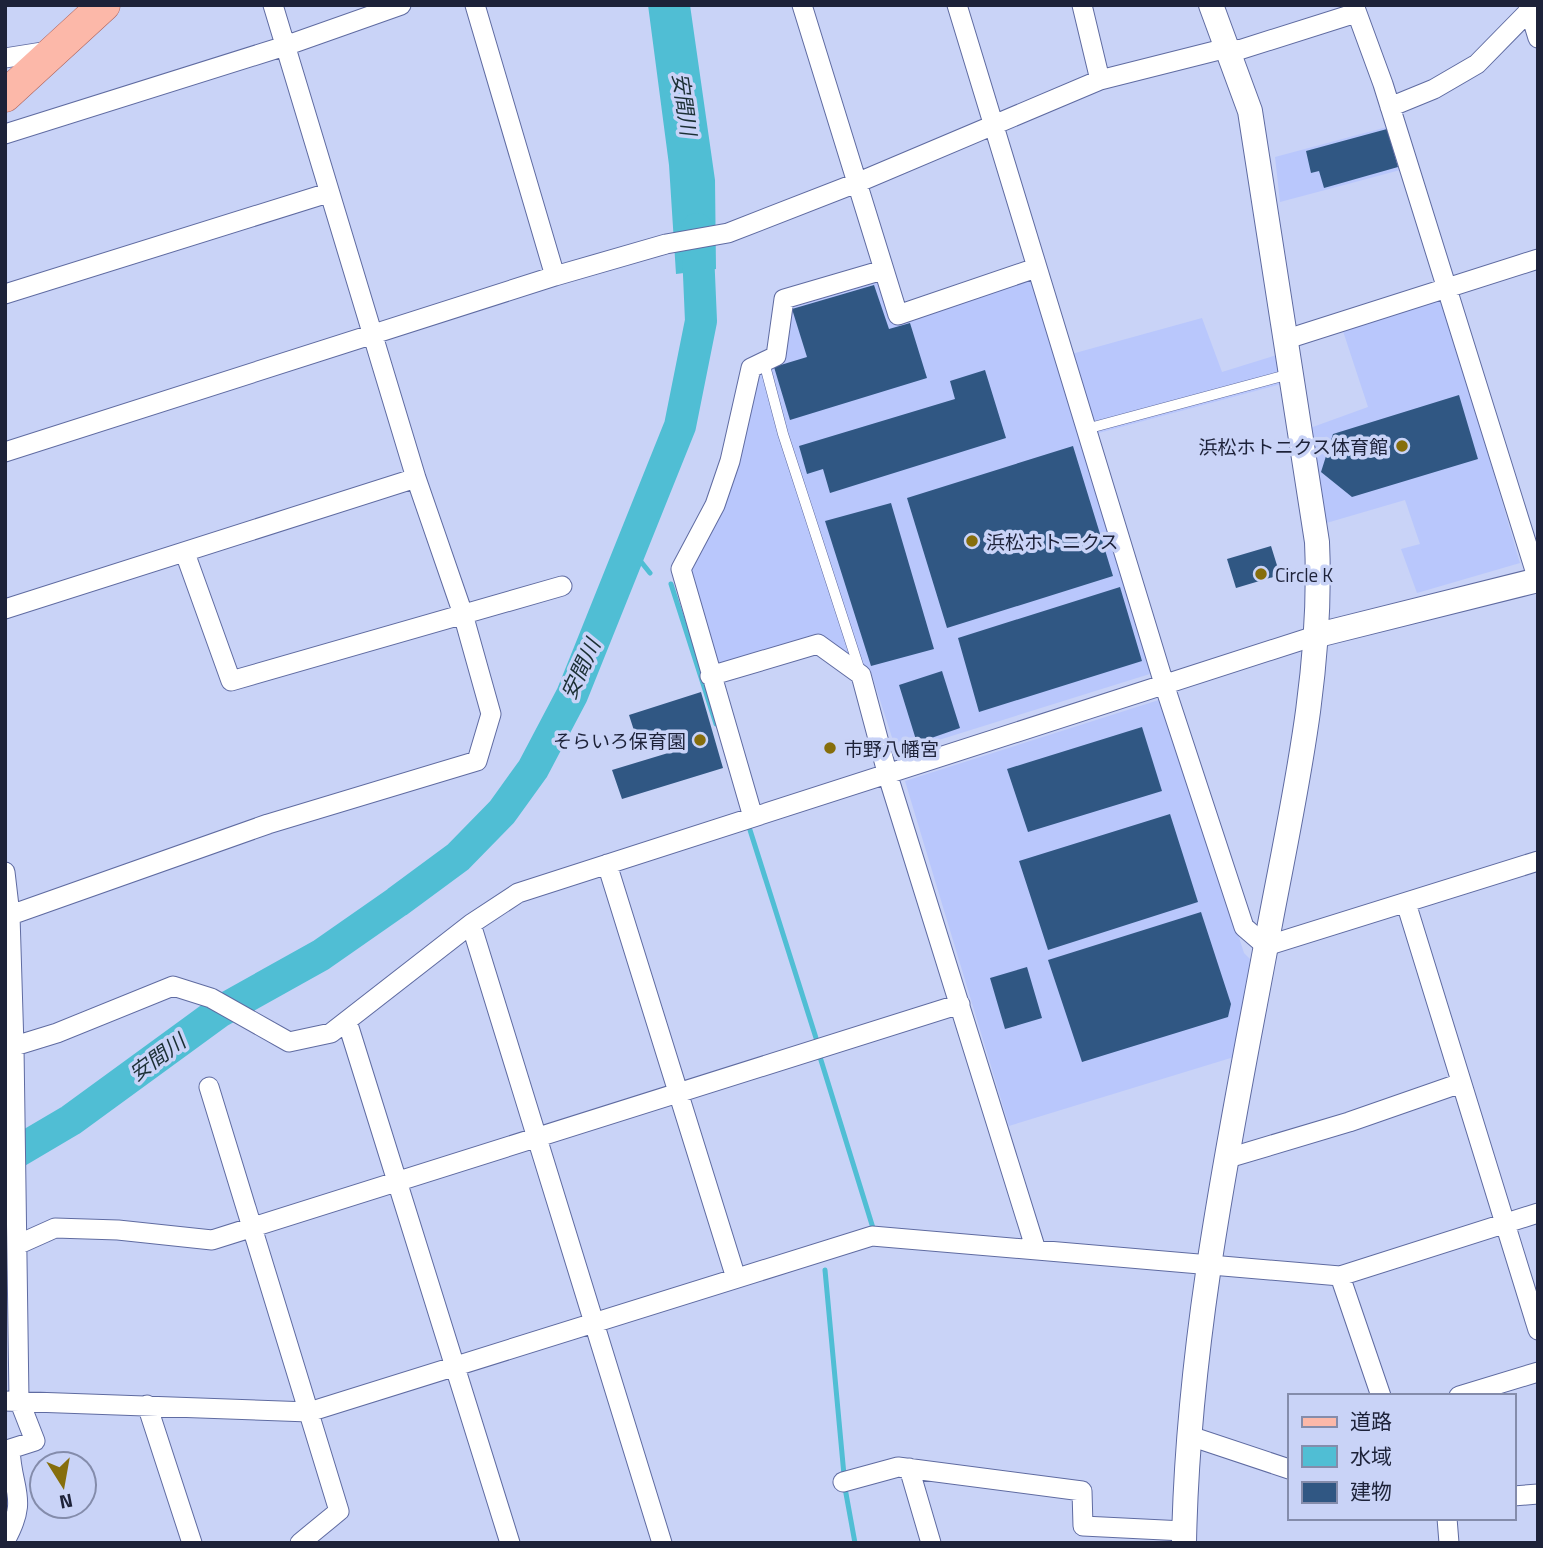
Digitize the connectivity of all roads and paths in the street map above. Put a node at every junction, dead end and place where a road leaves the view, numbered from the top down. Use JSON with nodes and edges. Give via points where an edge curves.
{"nodes":[{"id":1,"x":104,"y":5,"type":"edge"},
{"id":2,"x":273,"y":5,"type":"edge"},
{"id":3,"x":401,"y":5,"type":"edge"},
{"id":4,"x":475,"y":5,"type":"edge"},
{"id":5,"x":802,"y":5,"type":"edge"},
{"id":6,"x":957,"y":5,"type":"edge"},
{"id":7,"x":1082,"y":5,"type":"edge"},
{"id":8,"x":1211,"y":5,"type":"edge"},
{"id":9,"x":1532,"y":8,"type":"edge"},
{"id":10,"x":1355,"y":9,"type":"edge"},
{"id":11,"x":1538,"y":38,"type":"edge"},
{"id":12,"x":285,"y":46,"type":"junction"},
{"id":13,"x":1227,"y":48,"type":"junction"},
{"id":14,"x":56,"y":50,"type":"junction"},
{"id":15,"x":5,"y":58,"type":"edge"},
{"id":16,"x":1100,"y":80,"type":"junction"},
{"id":17,"x":5,"y":96,"type":"edge"},
{"id":18,"x":1390,"y":107,"type":"junction"},
{"id":19,"x":992,"y":124,"type":"junction"},
{"id":20,"x":5,"y":134,"type":"edge"},
{"id":21,"x":859,"y":182,"type":"junction"},
{"id":22,"x":328,"y":193,"type":"junction"},
{"id":23,"x":1538,"y":259,"type":"edge"},
{"id":24,"x":1036,"y":268,"type":"junction"},
{"id":25,"x":883,"y":270,"type":"junction"},
{"id":26,"x":555,"y":276,"type":"junction"},
{"id":27,"x":1447,"y":288,"type":"junction"},
{"id":28,"x":5,"y":294,"type":"edge"},
{"id":29,"x":372,"y":334,"type":"junction"},
{"id":30,"x":1284,"y":340,"type":"junction"},
{"id":31,"x":764,"y":362,"type":"junction"},
{"id":32,"x":1290,"y":374,"type":"junction"},
{"id":33,"x":1086,"y":429,"type":"junction"},
{"id":34,"x":5,"y":452,"type":"edge"},
{"id":35,"x":416,"y":478,"type":"junction"},
{"id":36,"x":185,"y":553,"type":"junction"},
{"id":37,"x":1538,"y":580,"type":"edge"},
{"id":38,"x":562,"y":586,"type":"dead end"},
{"id":39,"x":5,"y":609,"type":"edge"},
{"id":40,"x":463,"y":614,"type":"junction"},
{"id":41,"x":1318,"y":635,"type":"junction"},
{"id":42,"x":861,"y":675,"type":"junction"},
{"id":43,"x":710,"y":676,"type":"junction"},
{"id":44,"x":1166,"y":687,"type":"junction"},
{"id":45,"x":888,"y":776,"type":"junction"},
{"id":46,"x":753,"y":817,"type":"junction"},
{"id":47,"x":1538,"y":861,"type":"edge"},
{"id":48,"x":607,"y":864,"type":"junction"},
{"id":49,"x":5,"y":872,"type":"edge"},
{"id":50,"x":1406,"y":903,"type":"junction"},
{"id":51,"x":8,"y":916,"type":"edge"},
{"id":52,"x":471,"y":924,"type":"junction"},
{"id":53,"x":1266,"y":946,"type":"junction"},
{"id":54,"x":960,"y":1004,"type":"junction"},
{"id":55,"x":347,"y":1021,"type":"junction"},
{"id":56,"x":10,"y":1048,"type":"edge"},
{"id":57,"x":1461,"y":1083,"type":"junction"},
{"id":58,"x":209,"y":1087,"type":"dead end"},
{"id":59,"x":678,"y":1093,"type":"junction"},
{"id":60,"x":536,"y":1137,"type":"junction"},
{"id":61,"x":1225,"y":1159,"type":"junction"},
{"id":62,"x":397,"y":1181,"type":"junction"},
{"id":63,"x":1538,"y":1213,"type":"edge"},
{"id":64,"x":1505,"y":1223,"type":"junction"},
{"id":65,"x":251,"y":1228,"type":"junction"},
{"id":66,"x":17,"y":1245,"type":"junction"},
{"id":67,"x":1035,"y":1247,"type":"junction"},
{"id":68,"x":1207,"y":1266,"type":"junction"},
{"id":69,"x":1340,"y":1276,"type":"junction"},
{"id":70,"x":736,"y":1278,"type":"junction"},
{"id":71,"x":595,"y":1323,"type":"junction"},
{"id":72,"x":1538,"y":1330,"type":"edge"},
{"id":73,"x":456,"y":1367,"type":"junction"},
{"id":74,"x":1538,"y":1372,"type":"edge"},
{"id":75,"x":1380,"y":1394,"type":"edge"},
{"id":76,"x":1466,"y":1394,"type":"edge"},
{"id":77,"x":12,"y":1401,"type":"edge"},
{"id":78,"x":147,"y":1405,"type":"junction"},
{"id":79,"x":309,"y":1412,"type":"junction"},
{"id":80,"x":1190,"y":1436,"type":"junction"},
{"id":81,"x":909,"y":1468,"type":"junction"},
{"id":82,"x":1288,"y":1469,"type":"edge"},
{"id":83,"x":843,"y":1482,"type":"dead end"},
{"id":84,"x":1538,"y":1494,"type":"edge"},
{"id":85,"x":1515,"y":1496,"type":"edge"},
{"id":86,"x":1447,"y":1520,"type":"edge"},
{"id":87,"x":1184,"y":1537,"type":"edge"},
{"id":88,"x":5,"y":1541,"type":"edge"},
{"id":89,"x":192,"y":1543,"type":"edge"},
{"id":90,"x":300,"y":1543,"type":"edge"},
{"id":91,"x":510,"y":1543,"type":"edge"},
{"id":92,"x":662,"y":1543,"type":"edge"},
{"id":93,"x":931,"y":1543,"type":"edge"},
{"id":94,"x":1449,"y":1543,"type":"edge"}],
"edges":[{"from":1,"to":14,"type":"main road"},
{"from":2,"to":12,"type":"street"},
{"from":3,"to":12,"type":"street"},
{"from":4,"to":26,"type":"street"},
{"from":5,"to":21,"type":"street"},
{"from":6,"to":19,"type":"street"},
{"from":7,"to":16,"type":"street"},
{"from":8,"to":13,"type":"street"},
{"from":9,"to":11,"type":"street"},
{"from":9,"to":18,"type":"street","via":[[1477,64]]},
{"from":10,"to":13,"type":"street","via":[[1239,50]]},
{"from":10,"to":18,"type":"street"},
{"from":12,"to":20,"type":"street"},
{"from":12,"to":22,"type":"street"},
{"from":13,"to":16,"type":"street"},
{"from":13,"to":30,"type":"street","via":[[1250,111]]},
{"from":14,"to":15,"type":"street"},
{"from":14,"to":17,"type":"main road"},
{"from":16,"to":19,"type":"street"},
{"from":18,"to":27,"type":"street"},
{"from":19,"to":21,"type":"street"},
{"from":19,"to":24,"type":"street"},
{"from":21,"to":25,"type":"street"},
{"from":21,"to":26,"type":"street","via":[[724,234],[666,244]]},
{"from":22,"to":28,"type":"street"},
{"from":22,"to":29,"type":"street"},
{"from":23,"to":27,"type":"street"},
{"from":24,"to":25,"type":"street","via":[[898,315]]},
{"from":24,"to":33,"type":"street"},
{"from":25,"to":31,"type":"street","via":[[784,299],[776,356]]},
{"from":26,"to":29,"type":"street"},
{"from":27,"to":30,"type":"street"},
{"from":27,"to":37,"type":"street"},
{"from":29,"to":34,"type":"street"},
{"from":29,"to":35,"type":"street"},
{"from":30,"to":32,"type":"street"},
{"from":31,"to":42,"type":"lane"},
{"from":31,"to":43,"type":"street","via":[[751,368],[715,505],[681,569]]},
{"from":32,"to":33,"type":"lane"},
{"from":32,"to":41,"type":"street","via":[[1317,542]]},
{"from":33,"to":44,"type":"street"},
{"from":35,"to":36,"type":"street"},
{"from":35,"to":40,"type":"street"},
{"from":36,"to":39,"type":"street"},
{"from":36,"to":40,"type":"street","via":[[231,681]]},
{"from":37,"to":41,"type":"street"},
{"from":38,"to":40,"type":"street"},
{"from":40,"to":51,"type":"street","via":[[492,714],[477,761],[268,824]]},
{"from":41,"to":44,"type":"street"},
{"from":41,"to":53,"type":"street","via":[[1308,723]]},
{"from":42,"to":43,"type":"street","via":[[818,644]]},
{"from":42,"to":45,"type":"street"},
{"from":43,"to":46,"type":"street"},
{"from":44,"to":45,"type":"street"},
{"from":44,"to":53,"type":"street","via":[[1244,927]]},
{"from":45,"to":46,"type":"street"},
{"from":45,"to":54,"type":"street"},
{"from":46,"to":48,"type":"street"},
{"from":47,"to":50,"type":"street"},
{"from":48,"to":52,"type":"street","via":[[518,893]]},
{"from":48,"to":59,"type":"street"},
{"from":49,"to":51,"type":"street"},
{"from":50,"to":53,"type":"street"},
{"from":50,"to":57,"type":"street"},
{"from":51,"to":56,"type":"street"},
{"from":52,"to":55,"type":"street"},
{"from":52,"to":60,"type":"street"},
{"from":53,"to":61,"type":"street"},
{"from":54,"to":59,"type":"street"},
{"from":54,"to":67,"type":"street"},
{"from":55,"to":56,"type":"street","via":[[331,1033],[289,1042],[211,998],[173,986]]},
{"from":55,"to":62,"type":"street"},
{"from":56,"to":66,"type":"street"},
{"from":57,"to":61,"type":"street"},
{"from":57,"to":64,"type":"street"},
{"from":58,"to":65,"type":"street"},
{"from":59,"to":60,"type":"street"},
{"from":59,"to":70,"type":"street"},
{"from":60,"to":62,"type":"street"},
{"from":60,"to":71,"type":"street"},
{"from":61,"to":68,"type":"street"},
{"from":62,"to":65,"type":"street"},
{"from":62,"to":73,"type":"street"},
{"from":63,"to":64,"type":"street"},
{"from":64,"to":69,"type":"street"},
{"from":64,"to":72,"type":"street"},
{"from":65,"to":66,"type":"street","via":[[212,1240],[55,1228]]},
{"from":65,"to":79,"type":"street"},
{"from":66,"to":77,"type":"street"},
{"from":67,"to":68,"type":"street"},
{"from":67,"to":70,"type":"street","via":[[872,1236]]},
{"from":68,"to":69,"type":"street"},
{"from":68,"to":80,"type":"street"},
{"from":69,"to":75,"type":"street"},
{"from":70,"to":71,"type":"street"},
{"from":71,"to":73,"type":"street"},
{"from":71,"to":92,"type":"street"},
{"from":73,"to":79,"type":"street"},
{"from":73,"to":91,"type":"street"},
{"from":74,"to":76,"type":"street"},
{"from":77,"to":78,"type":"street"},
{"from":77,"to":88,"type":"street","via":[[35,1441],[9,1449],[20,1496],[18,1518]]},
{"from":78,"to":79,"type":"street"},
{"from":78,"to":89,"type":"street"},
{"from":79,"to":90,"type":"street","via":[[339,1511]]},
{"from":80,"to":82,"type":"street"},
{"from":80,"to":87,"type":"street"},
{"from":81,"to":83,"type":"street"},
{"from":81,"to":87,"type":"street","via":[[1082,1491],[1083,1526]]},
{"from":81,"to":93,"type":"street"},
{"from":84,"to":85,"type":"street"},
{"from":86,"to":94,"type":"street"}]}
